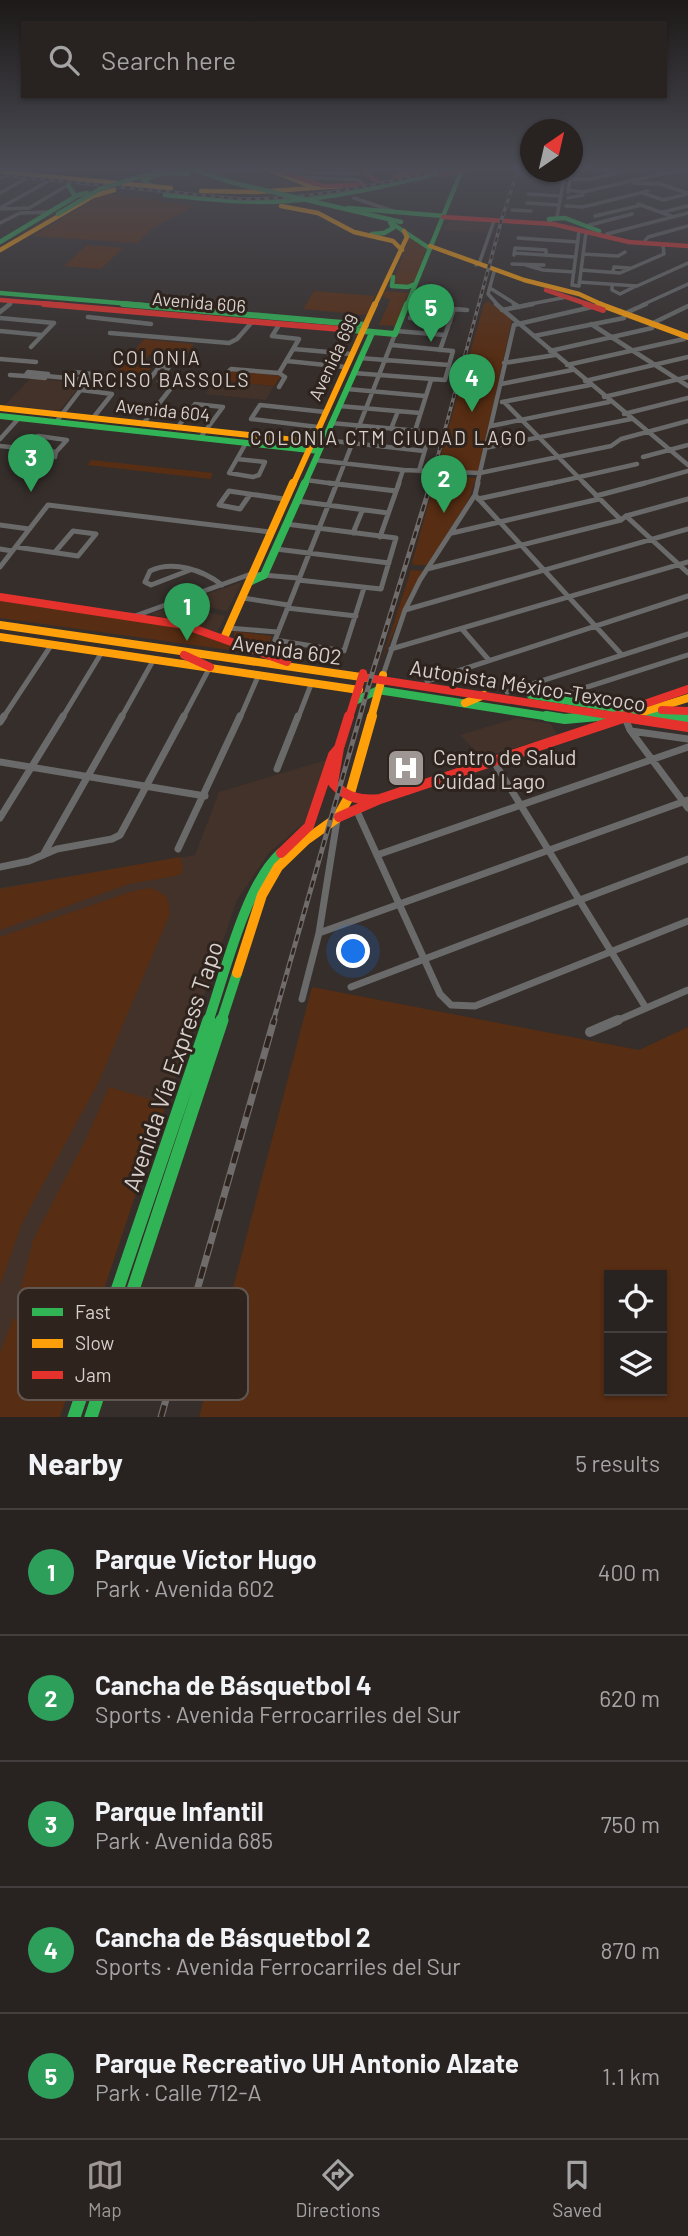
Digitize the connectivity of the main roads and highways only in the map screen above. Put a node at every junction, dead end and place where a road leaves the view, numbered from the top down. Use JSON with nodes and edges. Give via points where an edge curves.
{"nodes":[{"id":1,"x":27,"y":233,"type":"edge"},
{"id":2,"x":28,"y":233,"type":"edge"},
{"id":3,"x":359,"y":233,"type":"edge"},
{"id":4,"x":404,"y":233,"type":"edge"},
{"id":5,"x":411,"y":233,"type":"edge"},
{"id":6,"x":436,"y":233,"type":"edge"},
{"id":7,"x":599,"y":233,"type":"edge"},
{"id":8,"x":603,"y":233,"type":"edge"},
{"id":9,"x":25,"y":235,"type":"junction"},
{"id":10,"x":688,"y":245,"type":"edge"},
{"id":11,"x":430,"y":247,"type":"junction"},
{"id":12,"x":0,"y":250,"type":"edge"},
{"id":13,"x":402,"y":250,"type":"junction"},
{"id":14,"x":396,"y":262,"type":"junction"},
{"id":15,"x":479,"y":263,"type":"junction"},
{"id":16,"x":414,"y":287,"type":"junction"},
{"id":17,"x":384,"y":288,"type":"junction"},
{"id":18,"x":551,"y":289,"type":"junction"},
{"id":19,"x":0,"y":293,"type":"edge"},
{"id":20,"x":0,"y":300,"type":"edge"},
{"id":21,"x":55,"y":301,"type":"junction"},
{"id":22,"x":599,"y":306,"type":"junction"},
{"id":23,"x":118,"y":307,"type":"junction"},
{"id":24,"x":652,"y":326,"type":"junction"},
{"id":25,"x":366,"y":330,"type":"junction"},
{"id":26,"x":686,"y":337,"type":"edge"},
{"id":27,"x":350,"y":370,"type":"junction"},
{"id":28,"x":0,"y":408,"type":"edge"},
{"id":29,"x":0,"y":416,"type":"edge"},
{"id":30,"x":58,"y":418,"type":"junction"},
{"id":31,"x":203,"y":434,"type":"junction"},
{"id":32,"x":309,"y":446,"type":"junction"},
{"id":33,"x":320,"y":449,"type":"junction"},
{"id":34,"x":251,"y":577,"type":"junction"},
{"id":35,"x":0,"y":597,"type":"edge"},
{"id":36,"x":0,"y":623,"type":"edge"},
{"id":37,"x":224,"y":638,"type":"junction"},
{"id":38,"x":1,"y":639,"type":"edge"},
{"id":39,"x":171,"y":649,"type":"junction"},
{"id":40,"x":287,"y":662,"type":"junction"},
{"id":41,"x":210,"y":667,"type":"junction"},
{"id":42,"x":363,"y":675,"type":"junction"},
{"id":43,"x":381,"y":682,"type":"junction"},
{"id":44,"x":688,"y":689,"type":"edge"},
{"id":45,"x":359,"y":690,"type":"junction"},
{"id":46,"x":486,"y":695,"type":"junction"},
{"id":47,"x":688,"y":698,"type":"edge"},
{"id":48,"x":355,"y":701,"type":"junction"},
{"id":49,"x":465,"y":703,"type":"junction"},
{"id":50,"x":688,"y":711,"type":"edge"},
{"id":51,"x":644,"y":712,"type":"junction"},
{"id":52,"x":626,"y":713,"type":"junction"},
{"id":53,"x":612,"y":715,"type":"junction"},
{"id":54,"x":579,"y":719,"type":"junction"},
{"id":55,"x":688,"y":719,"type":"edge"},
{"id":56,"x":688,"y":727,"type":"edge"},
{"id":57,"x":592,"y":728,"type":"junction"},
{"id":58,"x":339,"y":748,"type":"junction"},
{"id":59,"x":349,"y":797,"type":"junction"},
{"id":60,"x":380,"y":799,"type":"junction"},
{"id":61,"x":334,"y":820,"type":"junction"},
{"id":62,"x":118,"y":1288,"type":"edge"},
{"id":63,"x":133,"y":1288,"type":"edge"},
{"id":64,"x":80,"y":1400,"type":"edge"},
{"id":65,"x":97,"y":1400,"type":"edge"},
{"id":66,"x":74,"y":1417,"type":"edge"},
{"id":67,"x":91,"y":1417,"type":"edge"}],
"edges":[{"from":1,"to":9,"type":"main road"},
{"from":2,"to":9,"type":"main road"},
{"from":3,"to":13,"type":"main road","via":[[393,241]]},
{"from":4,"to":13,"type":"main road","name":"Avenida 699"},
{"from":5,"to":11,"type":"main road"},
{"from":6,"to":11,"type":"main road"},
{"from":7,"to":10,"type":"main road","via":[[629,242]]},
{"from":8,"to":10,"type":"main road"},
{"from":9,"to":12,"type":"main road"},
{"from":11,"to":15,"type":"main road"},
{"from":11,"to":16,"type":"main road"},
{"from":13,"to":14,"type":"main road","name":"Avenida 699"},
{"from":14,"to":16,"type":"main road","via":[[391,285]]},
{"from":14,"to":17,"type":"main road","name":"Avenida 699"},
{"from":15,"to":18,"type":"main road"},
{"from":15,"to":18,"type":"main road"},
{"from":16,"to":17,"type":"main road"},
{"from":16,"to":25,"type":"main road","name":"Avenida 606","via":[[396,333]]},
{"from":17,"to":25,"type":"main road","name":"Avenida 699"},
{"from":18,"to":22,"type":"main road"},
{"from":18,"to":22,"type":"main road"},
{"from":19,"to":21,"type":"main road","name":"Avenida 606"},
{"from":20,"to":21,"type":"main road","name":"Avenida 606"},
{"from":21,"to":23,"type":"main road","name":"Avenida 606"},
{"from":21,"to":23,"type":"main road","name":"Avenida 606"},
{"from":22,"to":24,"type":"main road"},
{"from":22,"to":24,"type":"main road"},
{"from":23,"to":25,"type":"main road","name":"Avenida 606"},
{"from":23,"to":25,"type":"main road","name":"Avenida 606"},
{"from":24,"to":26,"type":"main road"},
{"from":25,"to":27,"type":"main road","name":"Avenida 699"},
{"from":27,"to":32,"type":"main road","name":"Avenida 699"},
{"from":27,"to":33,"type":"main road","name":"Avenida 699"},
{"from":28,"to":30,"type":"main road","name":"Avenida 604"},
{"from":29,"to":30,"type":"main road","name":"Avenida 604"},
{"from":30,"to":31,"type":"main road","name":"Avenida 604"},
{"from":30,"to":31,"type":"main road","name":"Avenida 604","via":[[93,418]]},
{"from":31,"to":32,"type":"main road","name":"Avenida 604"},
{"from":31,"to":32,"type":"main road","name":"Avenida 604","via":[[246,443]]},
{"from":32,"to":33,"type":"main road","name":"Avenida 604"},
{"from":32,"to":34,"type":"main road","name":"Avenida 699"},
{"from":33,"to":34,"type":"main road","name":"Avenida 699","via":[[264,575]]},
{"from":34,"to":37,"type":"main road","name":"Avenida 699"},
{"from":35,"to":37,"type":"main road","name":"Avenida 602","via":[[135,616]]},
{"from":36,"to":39,"type":"main road","name":"Avenida 602"},
{"from":36,"to":40,"type":"main road","name":"Avenida 602"},
{"from":37,"to":40,"type":"main road","name":"Avenida 602"},
{"from":38,"to":41,"type":"main road"},
{"from":39,"to":41,"type":"main road"},
{"from":39,"to":42,"type":"main road","name":"Avenida 602"},
{"from":40,"to":42,"type":"main road","name":"Avenida 602"},
{"from":41,"to":45,"type":"main road"},
{"from":42,"to":43,"type":"main road","name":"Autopista México-Texcoco"},
{"from":42,"to":45,"type":"main road"},
{"from":43,"to":46,"type":"main road","name":"Autopista México-Texcoco"},
{"from":43,"to":48,"type":"main road"},
{"from":43,"to":49,"type":"main road"},
{"from":43,"to":52,"type":"main road","name":"Autopista México-Texcoco","via":[[427,681]]},
{"from":43,"to":59,"type":"main road"},
{"from":44,"to":52,"type":"main road"},
{"from":45,"to":48,"type":"main road"},
{"from":46,"to":49,"type":"main road"},
{"from":46,"to":53,"type":"main road","name":"Autopista México-Texcoco"},
{"from":47,"to":51,"type":"main road"},
{"from":48,"to":58,"type":"main road"},
{"from":49,"to":54,"type":"main road"},
{"from":50,"to":51,"type":"main road"},
{"from":51,"to":52,"type":"main road"},
{"from":51,"to":55,"type":"main road","name":"Autopista México-Texcoco"},
{"from":52,"to":53,"type":"main road","name":"Autopista México-Texcoco"},
{"from":52,"to":56,"type":"main road","name":"Autopista México-Texcoco"},
{"from":52,"to":57,"type":"main road"},
{"from":53,"to":54,"type":"main road"},
{"from":54,"to":57,"type":"main road","via":[[577,726]]},
{"from":57,"to":60,"type":"main road"},
{"from":58,"to":59,"type":"main road","via":[[333,783]]},
{"from":58,"to":62,"type":"main road","name":"Avenida Vía Express Tapo","via":[[309,826],[278,855],[254,888]]},
{"from":59,"to":60,"type":"main road"},
{"from":59,"to":61,"type":"main road"},
{"from":60,"to":61,"type":"main road"},
{"from":61,"to":63,"type":"main road","name":"Avenida Vía Express Tapo","via":[[286,859],[262,895]]},
{"from":64,"to":66,"type":"main road","name":"Avenida Vía Express Tapo"},
{"from":65,"to":67,"type":"main road","name":"Avenida Vía Express Tapo"}]}
